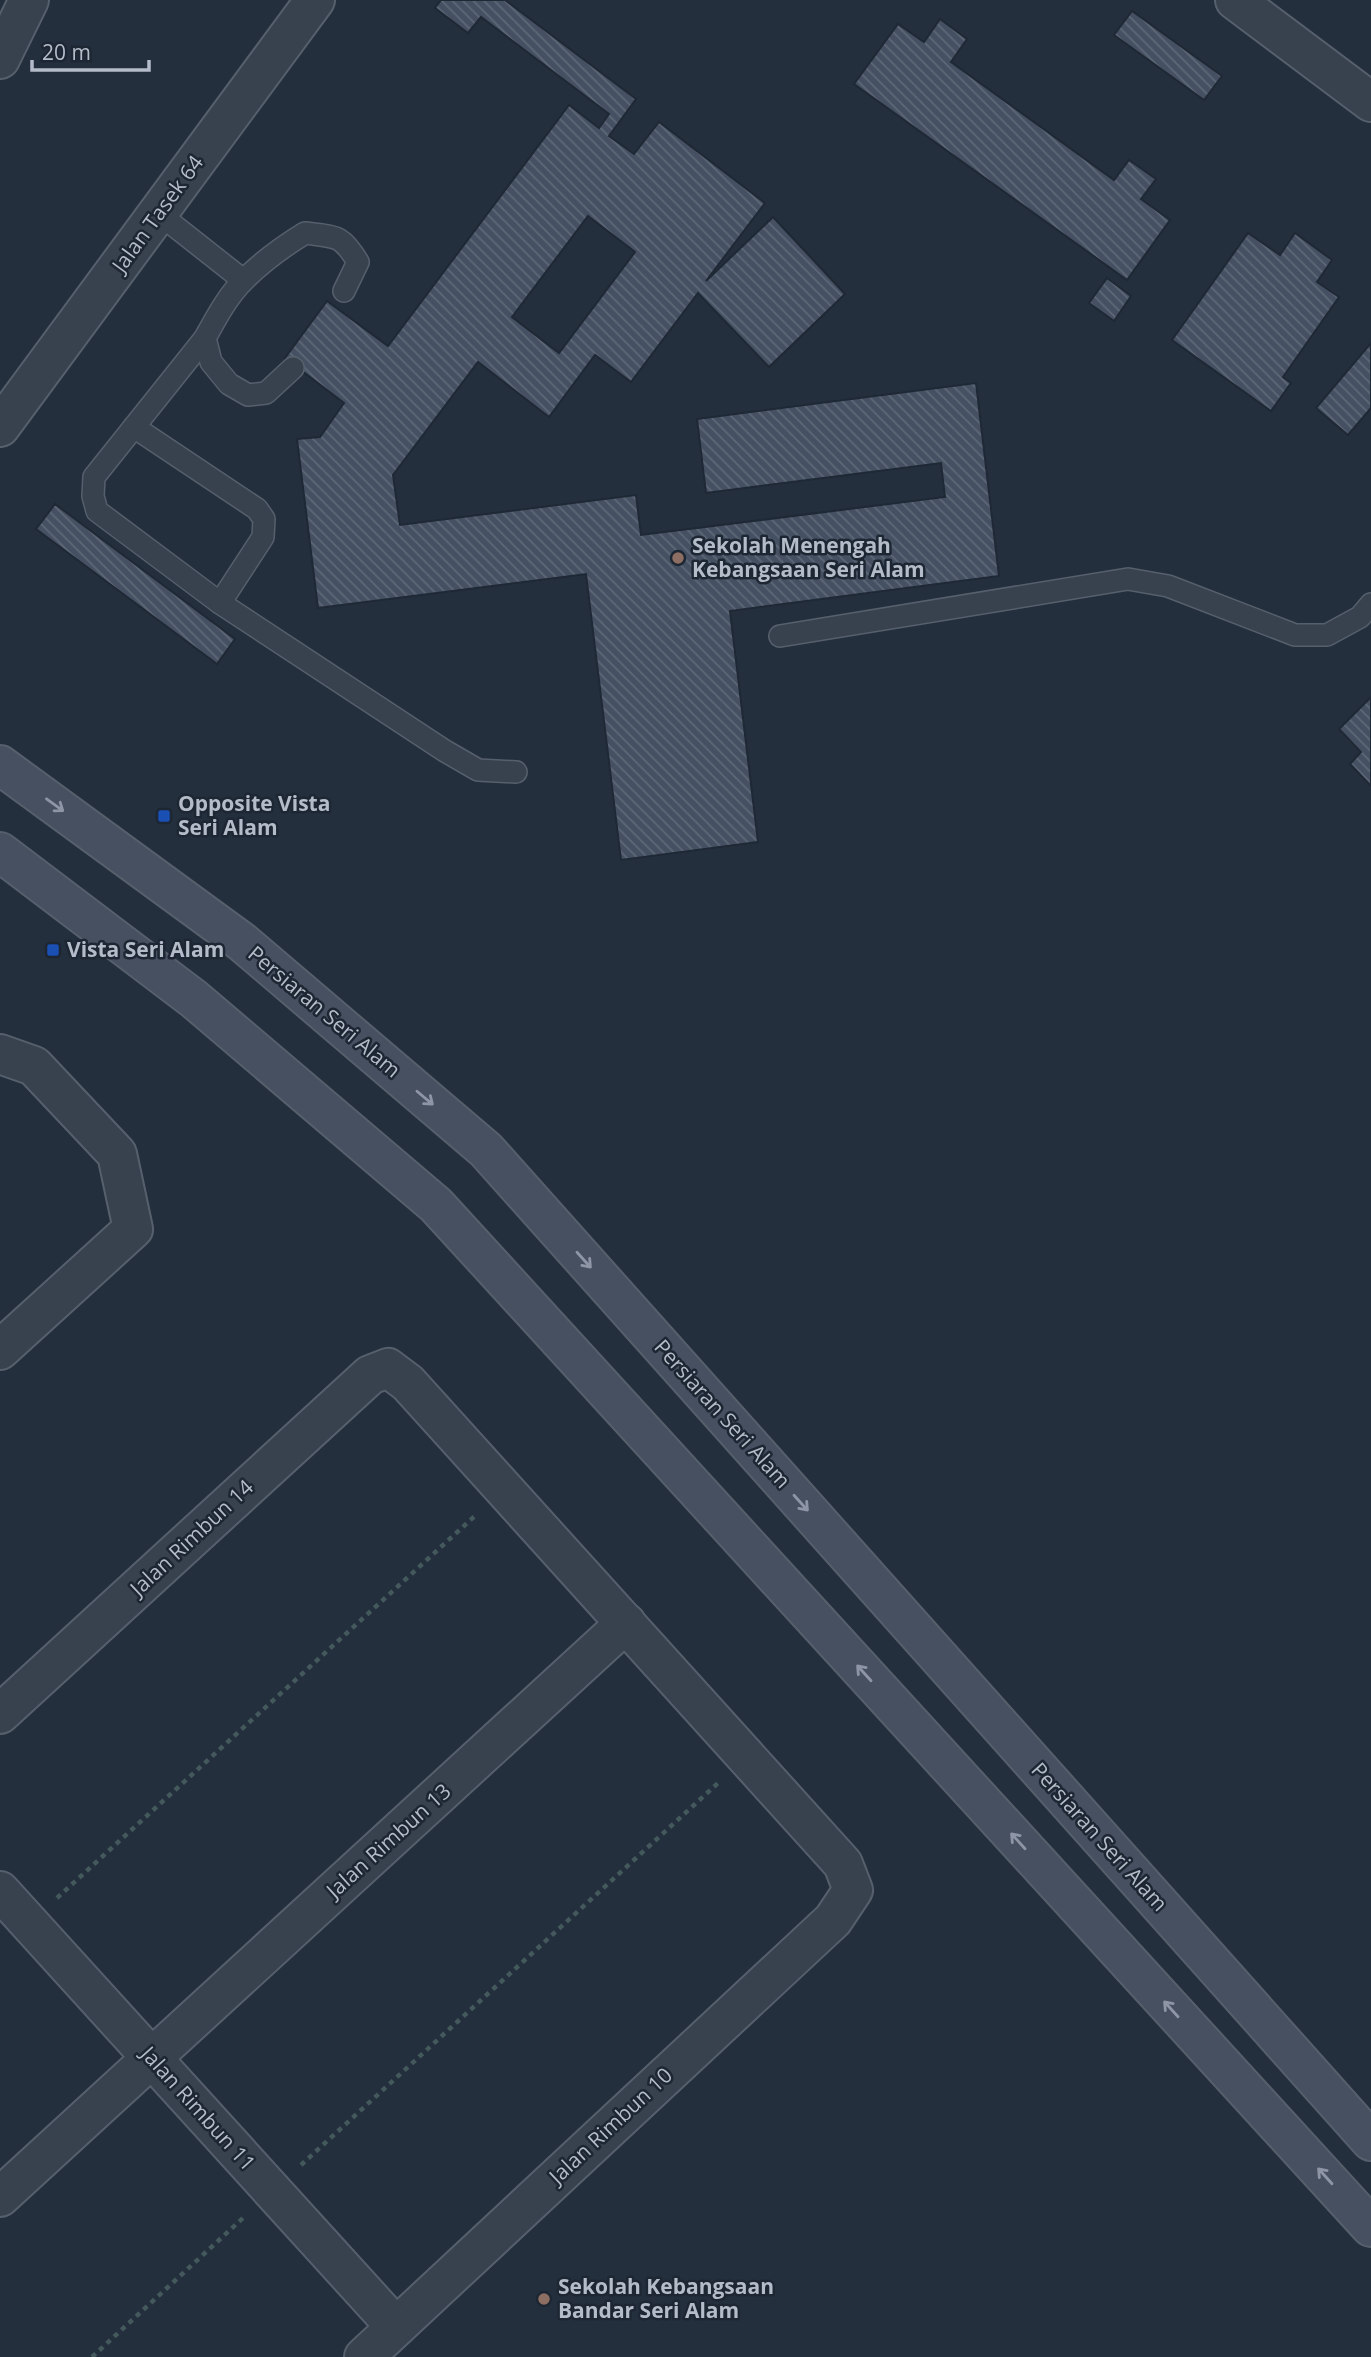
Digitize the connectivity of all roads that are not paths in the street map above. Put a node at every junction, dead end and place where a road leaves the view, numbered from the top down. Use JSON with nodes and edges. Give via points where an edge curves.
{"nodes":[{"id":1,"x":29,"y":0,"type":"edge"},
{"id":2,"x":315,"y":0,"type":"edge"},
{"id":3,"x":1235,"y":0,"type":"edge"},
{"id":4,"x":0,"y":59,"type":"edge"},
{"id":5,"x":1371,"y":102,"type":"edge"},
{"id":6,"x":158,"y":213,"type":"junction"},
{"id":7,"x":243,"y":280,"type":"junction"},
{"id":8,"x":344,"y":291,"type":"dead end"},
{"id":9,"x":205,"y":338,"type":"junction"},
{"id":10,"x":293,"y":368,"type":"dead end"},
{"id":11,"x":0,"y":427,"type":"edge"},
{"id":12,"x":134,"y":427,"type":"junction"},
{"id":13,"x":220,"y":603,"type":"junction"},
{"id":14,"x":1371,"y":604,"type":"edge"},
{"id":15,"x":780,"y":636,"type":"dead end"},
{"id":16,"x":0,"y":765,"type":"edge"},
{"id":17,"x":516,"y":772,"type":"dead end"},
{"id":18,"x":0,"y":852,"type":"edge"},
{"id":19,"x":0,"y":1054,"type":"edge"},
{"id":20,"x":0,"y":1350,"type":"edge"},
{"id":21,"x":626,"y":1623,"type":"junction"},
{"id":22,"x":0,"y":1714,"type":"edge"},
{"id":23,"x":0,"y":1891,"type":"edge"},
{"id":24,"x":152,"y":2058,"type":"junction"},
{"id":25,"x":1371,"y":2141,"type":"edge"},
{"id":26,"x":0,"y":2197,"type":"edge"},
{"id":27,"x":1371,"y":2227,"type":"edge"},
{"id":28,"x":396,"y":2327,"type":"junction"},
{"id":29,"x":364,"y":2357,"type":"edge"}],
"edges":[{"from":1,"to":4,"type":"street"},
{"from":2,"to":6,"type":"street","name":"Jalan Tasek 64"},
{"from":3,"to":5,"type":"street"},
{"from":6,"to":7,"type":"lane"},
{"from":6,"to":11,"type":"street","name":"Jalan Tasek 64"},
{"from":7,"to":8,"type":"lane","via":[[305,233],[346,243],[358,262]]},
{"from":7,"to":9,"type":"lane"},
{"from":9,"to":10,"type":"lane","via":[[211,362],[229,384],[248,395],[266,393]]},
{"from":9,"to":12,"type":"lane"},
{"from":12,"to":13,"type":"lane","via":[[94,477],[97,512]]},
{"from":12,"to":13,"type":"lane","via":[[257,509],[264,519],[263,537]]},
{"from":13,"to":17,"type":"lane","via":[[478,770]]},
{"from":14,"to":15,"type":"lane","via":[[1360,617],[1327,635],[1295,635],[1168,586],[1128,579]]},
{"from":16,"to":25,"type":"main road","name":"Persiaran Seri Alam","one_way":true,"via":[[242,942],[486,1150]]},
{"from":27,"to":18,"type":"main road","one_way":true,"via":[[436,1205],[194,999]]},
{"from":19,"to":20,"type":"street","via":[[34,1066],[117,1154],[133,1229]]},
{"from":21,"to":22,"type":"street","name":"Jalan Rimbun 14","via":[[408,1382],[388,1368],[370,1375]]},
{"from":21,"to":24,"type":"street","name":"Jalan Rimbun 13"},
{"from":21,"to":28,"type":"street","name":"Jalan Rimbun 10","via":[[843,1864],[853,1890],[833,1920]]},
{"from":23,"to":24,"type":"street","name":"Jalan Rimbun 11"},
{"from":24,"to":26,"type":"street","name":"Jalan Rimbun 13"},
{"from":24,"to":28,"type":"street","name":"Jalan Rimbun 11"},
{"from":28,"to":29,"type":"street","name":"Jalan Rimbun 10"}]}
